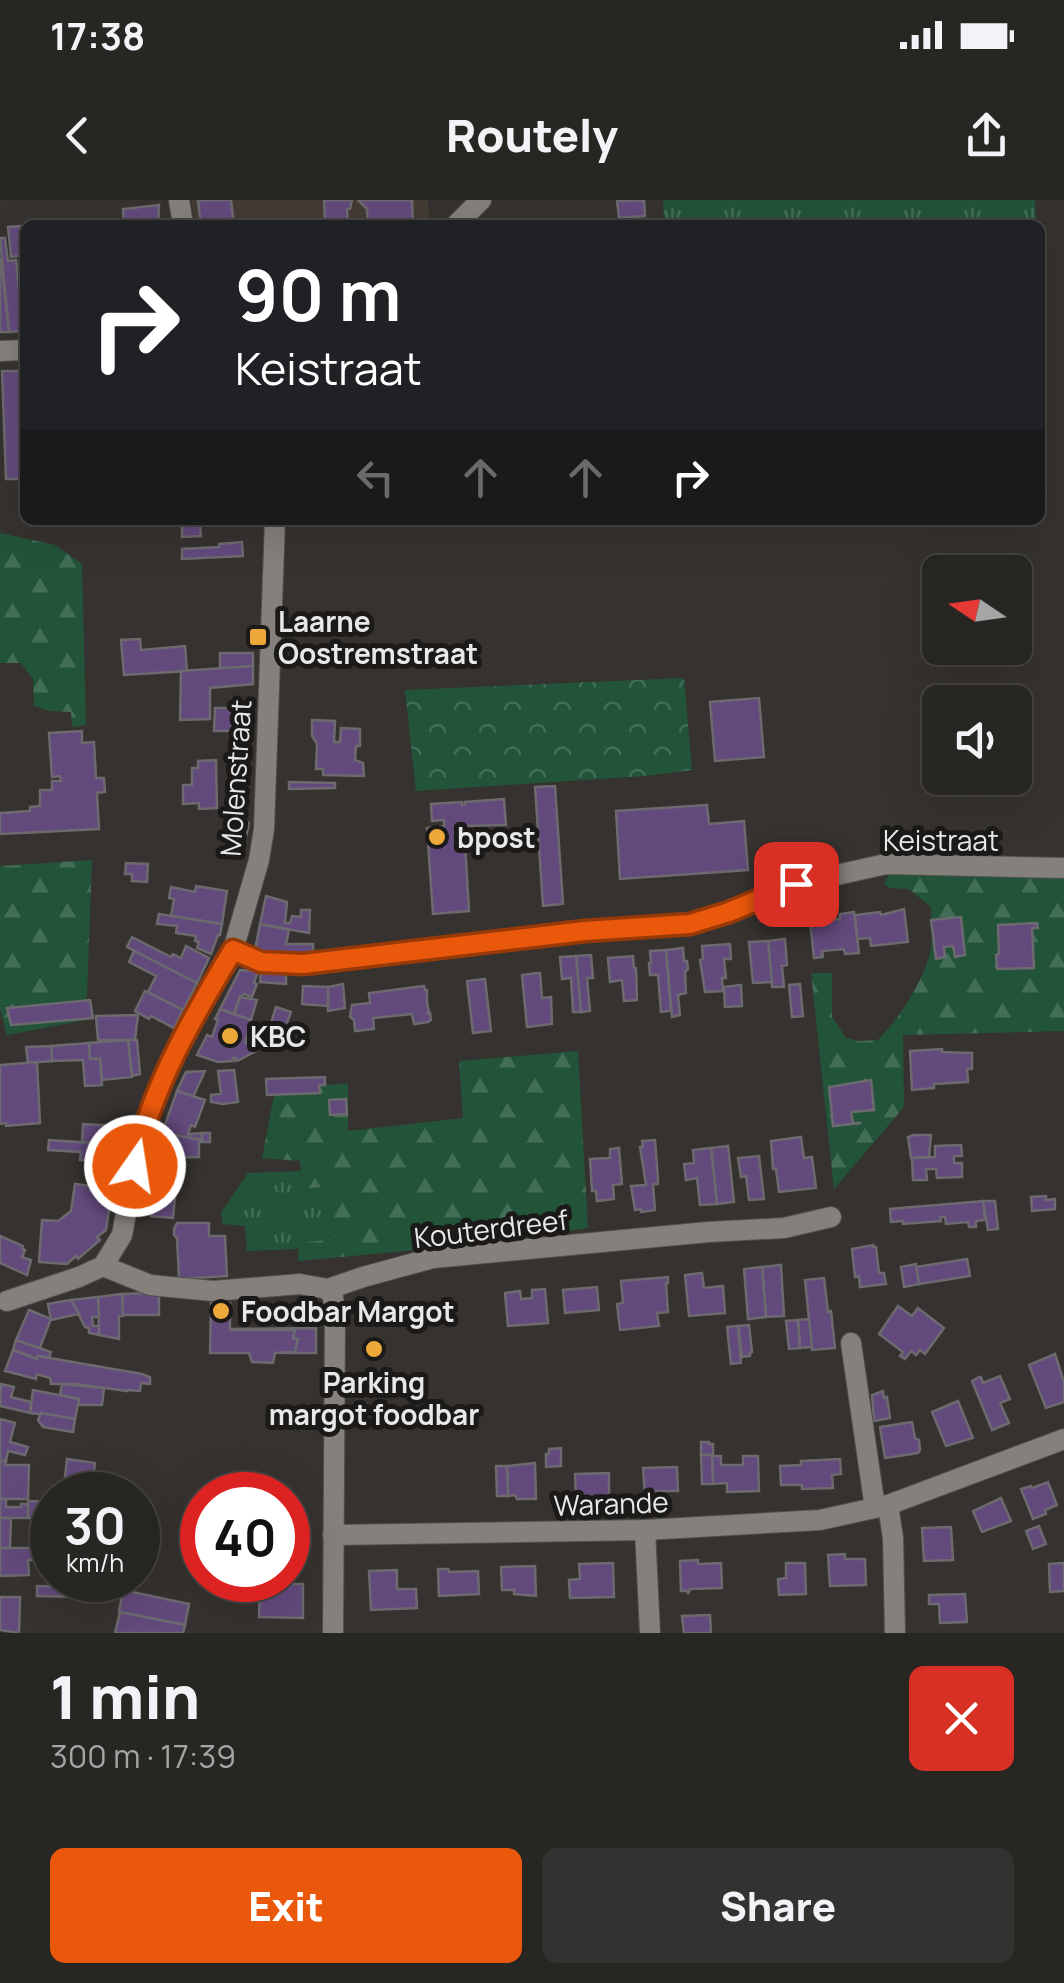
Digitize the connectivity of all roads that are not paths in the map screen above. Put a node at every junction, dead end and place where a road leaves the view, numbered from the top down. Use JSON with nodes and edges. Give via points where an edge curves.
{"nodes":[{"id":1,"x":481,"y":200,"type":"edge"},
{"id":2,"x":461,"y":220,"type":"edge"},
{"id":3,"x":275,"y":525,"type":"edge"},
{"id":4,"x":1064,"y":868,"type":"edge"},
{"id":5,"x":233,"y":950,"type":"junction"},
{"id":6,"x":832,"y":1217,"type":"dead end"},
{"id":7,"x":103,"y":1266,"type":"junction"},
{"id":8,"x":328,"y":1289,"type":"junction"},
{"id":9,"x":2,"y":1302,"type":"edge"},
{"id":10,"x":851,"y":1344,"type":"dead end"},
{"id":11,"x":1064,"y":1439,"type":"edge"},
{"id":12,"x":881,"y":1506,"type":"junction"},
{"id":13,"x":645,"y":1530,"type":"junction"},
{"id":14,"x":333,"y":1536,"type":"junction"},
{"id":15,"x":333,"y":1633,"type":"edge"},
{"id":16,"x":650,"y":1633,"type":"edge"},
{"id":17,"x":895,"y":1633,"type":"edge"}],
"edges":[{"from":1,"to":2,"type":"street"},
{"from":3,"to":5,"type":"street","name":"Molenstraat","via":[[264,829]]},
{"from":4,"to":5,"type":"street","name":"Keistraat","via":[[886,864],[796,884],[690,924],[303,964],[261,962]]},
{"from":5,"to":7,"type":"street","name":"Molenstraat","via":[[150,1108],[122,1235]]},
{"from":6,"to":8,"type":"street","name":"Kouterdreef","via":[[784,1228],[433,1258]]},
{"from":7,"to":8,"type":"street","name":"Kouterdreef","via":[[150,1284],[213,1291],[300,1284]]},
{"from":7,"to":9,"type":"street"},
{"from":8,"to":14,"type":"street","via":[[335,1316]]},
{"from":10,"to":12,"type":"street"},
{"from":11,"to":12,"type":"street","name":"Warande"},
{"from":12,"to":13,"type":"street","name":"Warande","via":[[820,1520]]},
{"from":12,"to":17,"type":"street","via":[[893,1538]]},
{"from":13,"to":14,"type":"street","name":"Warande"},
{"from":13,"to":16,"type":"street"},
{"from":14,"to":15,"type":"street"}]}
